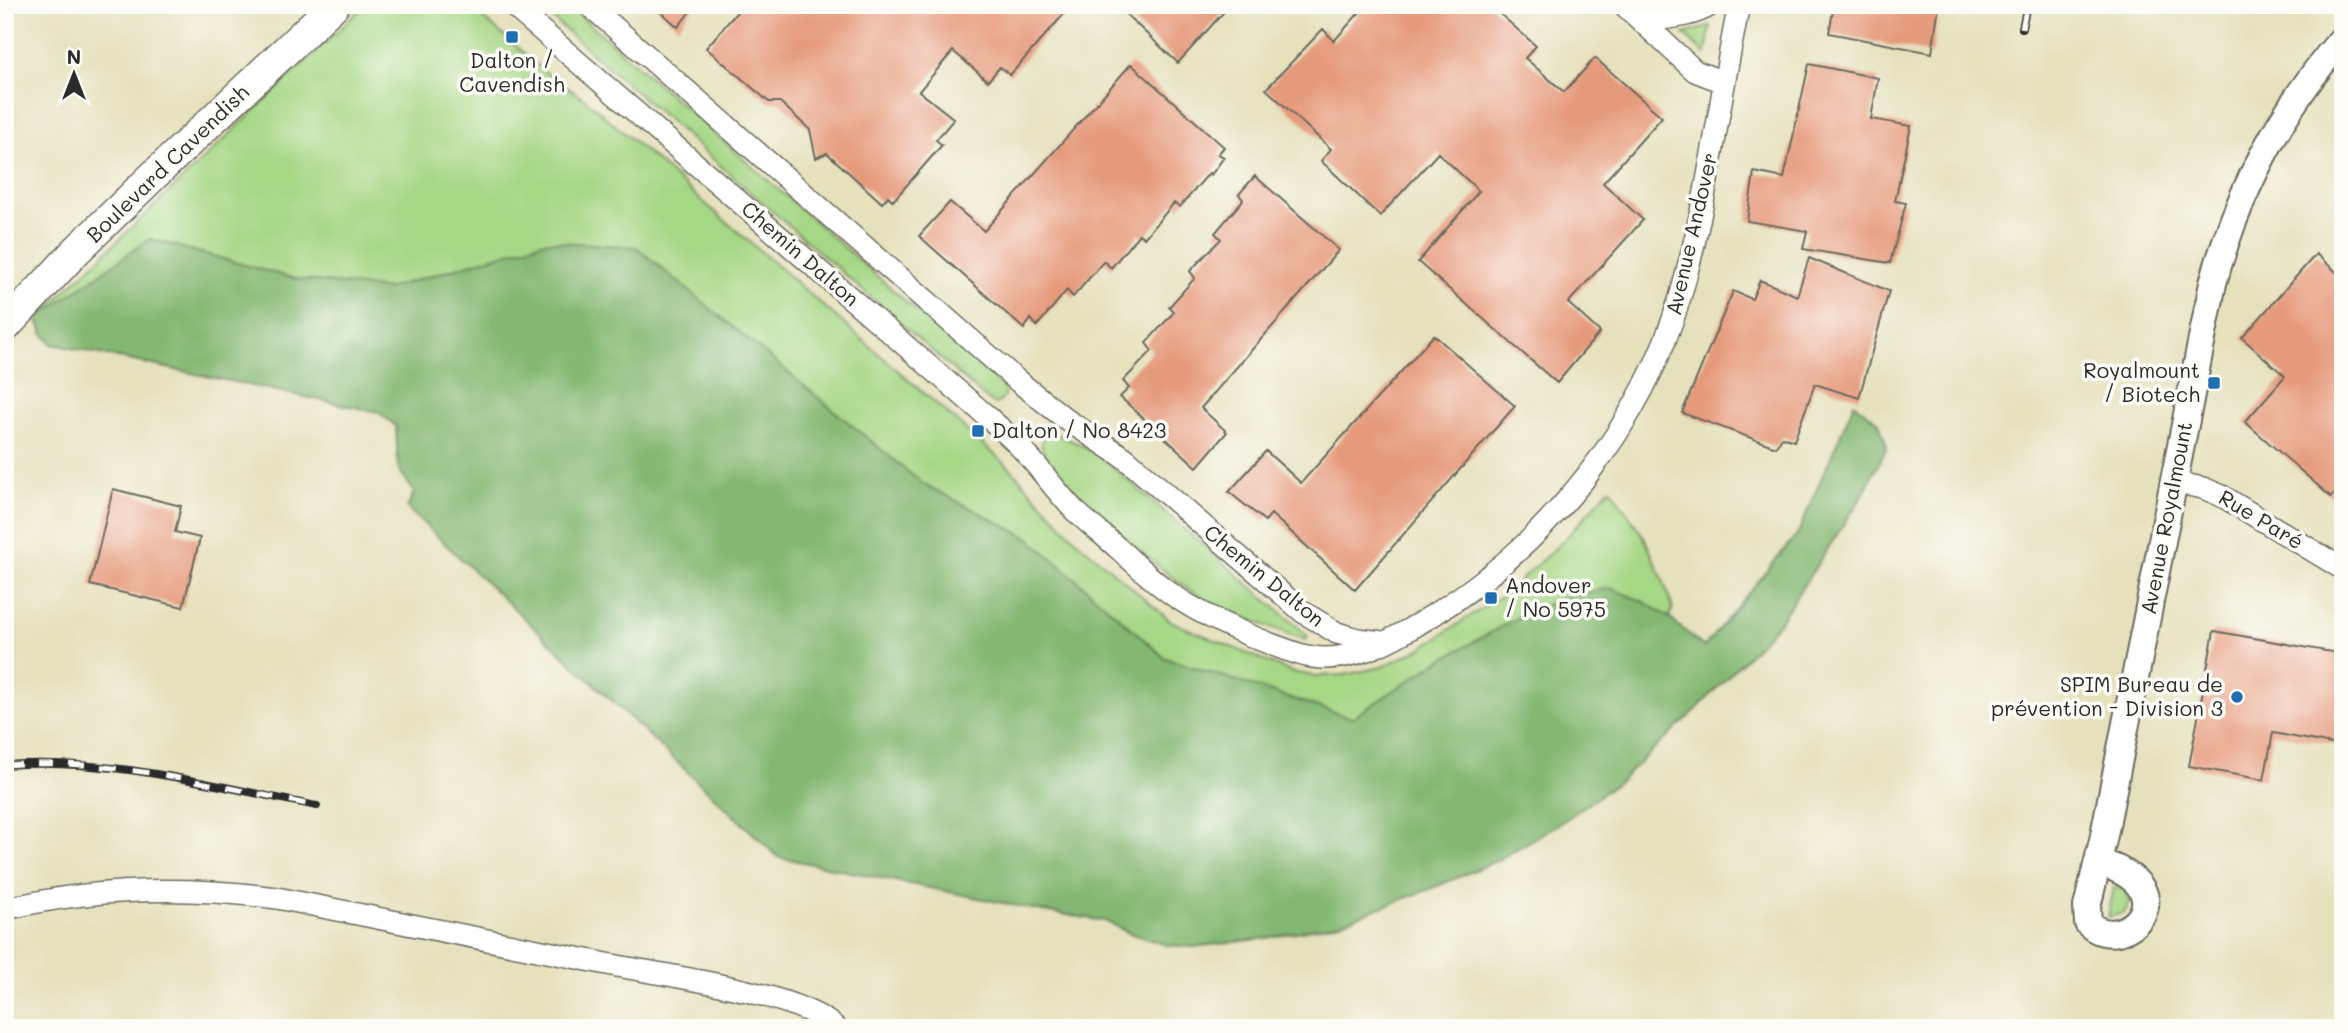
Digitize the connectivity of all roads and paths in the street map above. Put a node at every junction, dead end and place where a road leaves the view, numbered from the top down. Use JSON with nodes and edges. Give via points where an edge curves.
{"nodes":[{"id":1,"x":334,"y":5,"type":"edge"},
{"id":2,"x":512,"y":5,"type":"edge"},
{"id":3,"x":589,"y":5,"type":"edge"},
{"id":4,"x":1624,"y":5,"type":"edge"},
{"id":5,"x":1711,"y":5,"type":"edge"},
{"id":6,"x":1739,"y":5,"type":"edge"},
{"id":7,"x":1641,"y":20,"type":"junction"},
{"id":8,"x":2343,"y":38,"type":"edge"},
{"id":9,"x":1723,"y":82,"type":"junction"},
{"id":10,"x":5,"y":327,"type":"edge"},
{"id":11,"x":2174,"y":482,"type":"junction"},
{"id":12,"x":2343,"y":569,"type":"edge"},
{"id":13,"x":1388,"y":642,"type":"junction"},
{"id":14,"x":2098,"y":862,"type":"dead end"},
{"id":15,"x":5,"y":909,"type":"edge"},
{"id":16,"x":836,"y":1028,"type":"edge"}],
"edges":[{"from":1,"to":10,"type":"main road","name":"Boulevard Cavendish","via":[[76,251]]},
{"from":2,"to":13,"type":"street","name":"Chemin Dalton","via":[[989,418],[1076,512],[1164,588],[1201,612],[1301,655],[1339,657]]},
{"from":3,"to":13,"type":"street","name":"Chemin Dalton","via":[[1019,382],[1125,458],[1303,612],[1346,636]]},
{"from":4,"to":7,"type":"street"},
{"from":5,"to":7,"type":"street","via":[[1687,15]]},
{"from":6,"to":9,"type":"street","name":"Avenue Andover"},
{"from":7,"to":9,"type":"street","via":[[1695,71]]},
{"from":8,"to":11,"type":"street","name":"Avenue Royalmount","via":[[2279,125],[2231,223],[2210,296]]},
{"from":9,"to":13,"type":"street","name":"Avenue Andover","via":[[1681,295],[1648,376],[1621,425],[1581,483],[1525,544],[1451,604]]},
{"from":11,"to":12,"type":"street","name":"Rue Paré","via":[[2221,496]]},
{"from":11,"to":14,"type":"street","name":"Avenue Royalmount"},
{"from":15,"to":16,"type":"street","via":[[121,891],[173,889],[265,897],[728,988],[808,1010]]}]}
